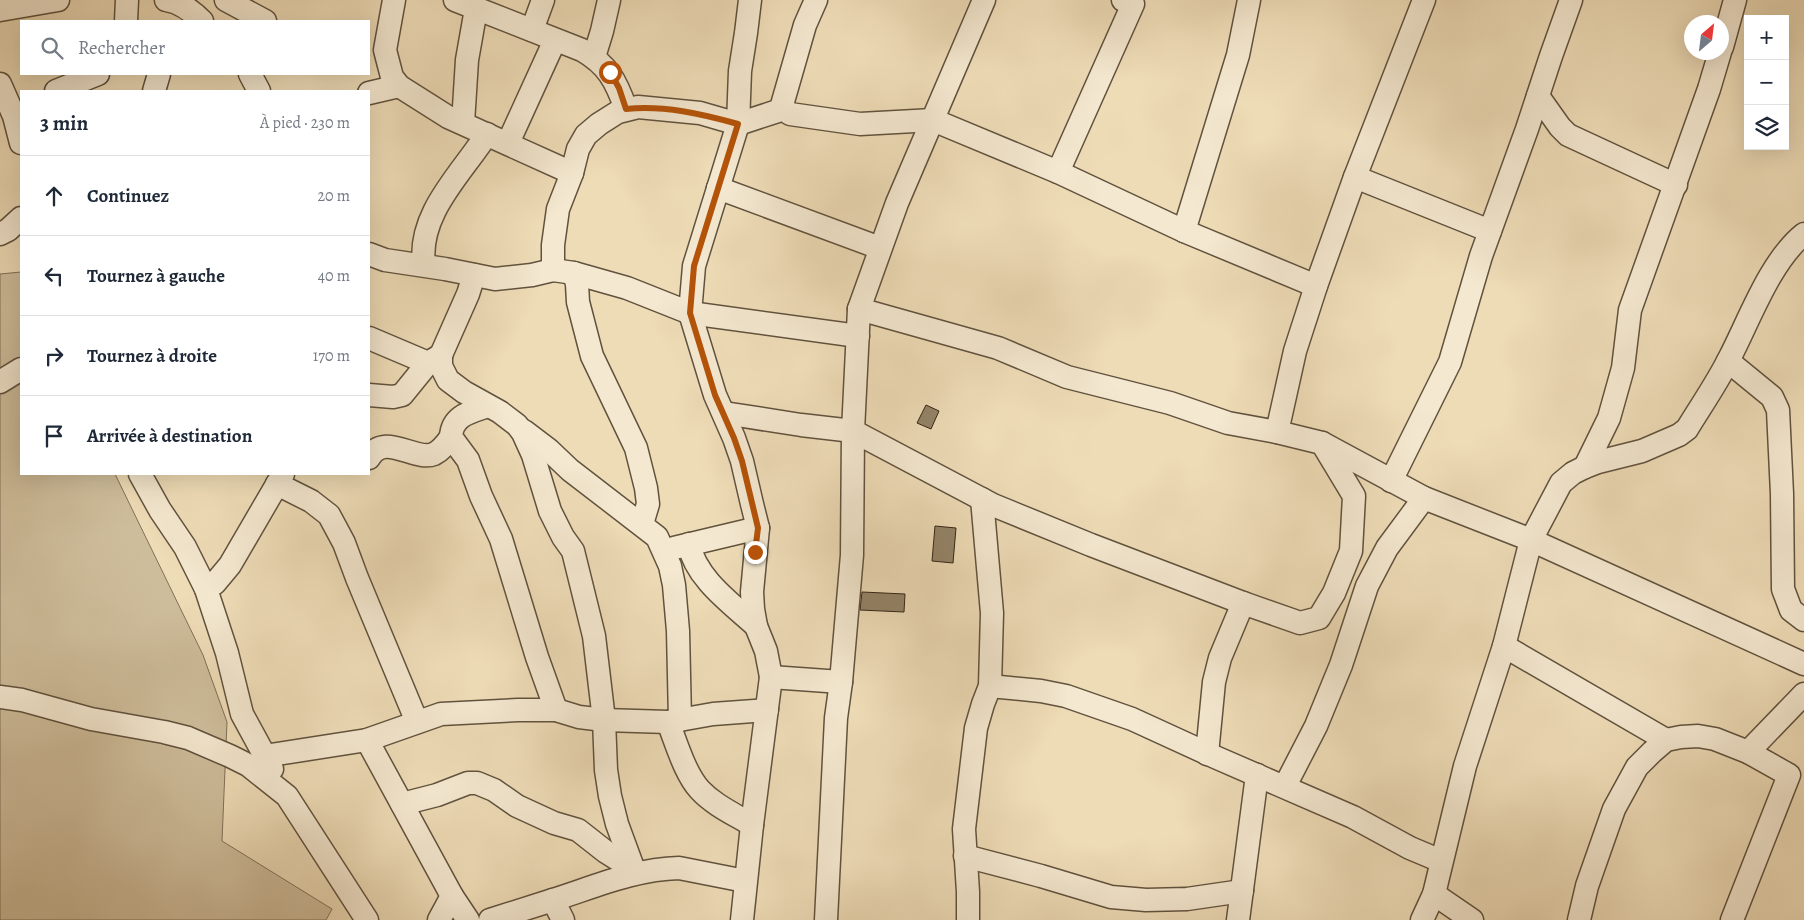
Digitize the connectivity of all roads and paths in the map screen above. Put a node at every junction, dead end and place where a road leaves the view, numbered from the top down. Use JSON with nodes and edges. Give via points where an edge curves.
{"nodes":[{"id":1,"x":58,"y":0,"type":"edge"},
{"id":2,"x":127,"y":0,"type":"edge"},
{"id":3,"x":171,"y":0,"type":"edge"},
{"id":4,"x":226,"y":0,"type":"edge"},
{"id":5,"x":394,"y":0,"type":"edge"},
{"id":6,"x":456,"y":0,"type":"edge"},
{"id":7,"x":543,"y":0,"type":"edge"},
{"id":8,"x":609,"y":0,"type":"edge"},
{"id":9,"x":750,"y":0,"type":"edge"},
{"id":10,"x":816,"y":0,"type":"edge"},
{"id":11,"x":984,"y":0,"type":"edge"},
{"id":12,"x":1249,"y":0,"type":"edge"},
{"id":13,"x":1424,"y":0,"type":"edge"},
{"id":14,"x":1571,"y":0,"type":"edge"},
{"id":15,"x":1735,"y":0,"type":"edge"},
{"id":16,"x":1131,"y":1,"type":"edge"},
{"id":17,"x":476,"y":9,"type":"junction"},
{"id":18,"x":0,"y":10,"type":"edge"},
{"id":19,"x":126,"y":20,"type":"edge"},
{"id":20,"x":201,"y":20,"type":"edge"},
{"id":21,"x":263,"y":20,"type":"edge"},
{"id":22,"x":1729,"y":22,"type":"edge"},
{"id":23,"x":532,"y":30,"type":"junction"},
{"id":24,"x":555,"y":40,"type":"junction"},
{"id":25,"x":594,"y":57,"type":"junction"},
{"id":26,"x":1718,"y":60,"type":"edge"},
{"id":27,"x":379,"y":62,"type":"edge"},
{"id":28,"x":159,"y":75,"type":"edge"},
{"id":29,"x":251,"y":75,"type":"edge"},
{"id":30,"x":89,"y":82,"type":"edge"},
{"id":31,"x":400,"y":86,"type":"junction"},
{"id":32,"x":60,"y":90,"type":"edge"},
{"id":33,"x":154,"y":90,"type":"edge"},
{"id":34,"x":258,"y":90,"type":"edge"},
{"id":35,"x":370,"y":93,"type":"edge"},
{"id":36,"x":10,"y":96,"type":"edge"},
{"id":37,"x":1538,"y":96,"type":"junction"},
{"id":38,"x":626,"y":109,"type":"junction"},
{"id":39,"x":784,"y":109,"type":"junction"},
{"id":40,"x":933,"y":120,"type":"junction"},
{"id":41,"x":463,"y":123,"type":"junction"},
{"id":42,"x":738,"y":124,"type":"junction"},
{"id":43,"x":487,"y":134,"type":"junction"},
{"id":44,"x":20,"y":139,"type":"edge"},
{"id":45,"x":508,"y":143,"type":"junction"},
{"id":46,"x":1058,"y":172,"type":"junction"},
{"id":47,"x":572,"y":173,"type":"junction"},
{"id":48,"x":1355,"y":177,"type":"junction"},
{"id":49,"x":1676,"y":185,"type":"junction"},
{"id":50,"x":718,"y":188,"type":"junction"},
{"id":51,"x":20,"y":219,"type":"edge"},
{"id":52,"x":1184,"y":231,"type":"junction"},
{"id":53,"x":1490,"y":231,"type":"junction"},
{"id":54,"x":0,"y":234,"type":"edge"},
{"id":55,"x":1804,"y":234,"type":"edge"},
{"id":56,"x":880,"y":248,"type":"junction"},
{"id":57,"x":370,"y":254,"type":"edge"},
{"id":58,"x":424,"y":265,"type":"junction"},
{"id":59,"x":563,"y":272,"type":"junction"},
{"id":60,"x":474,"y":275,"type":"junction"},
{"id":61,"x":1316,"y":286,"type":"junction"},
{"id":62,"x":859,"y":309,"type":"junction"},
{"id":63,"x":690,"y":313,"type":"junction"},
{"id":64,"x":858,"y":336,"type":"junction"},
{"id":65,"x":370,"y":338,"type":"edge"},
{"id":66,"x":434,"y":359,"type":"junction"},
{"id":67,"x":1728,"y":361,"type":"junction"},
{"id":68,"x":20,"y":371,"type":"edge"},
{"id":69,"x":0,"y":382,"type":"edge"},
{"id":70,"x":370,"y":395,"type":"edge"},
{"id":71,"x":488,"y":406,"type":"junction"},
{"id":72,"x":724,"y":413,"type":"junction"},
{"id":73,"x":516,"y":425,"type":"junction"},
{"id":74,"x":853,"y":431,"type":"junction"},
{"id":75,"x":1277,"y":432,"type":"junction"},
{"id":76,"x":451,"y":437,"type":"junction"},
{"id":77,"x":1322,"y":443,"type":"junction"},
{"id":78,"x":370,"y":456,"type":"edge"},
{"id":79,"x":1585,"y":467,"type":"junction"},
{"id":80,"x":141,"y":475,"type":"edge"},
{"id":81,"x":280,"y":479,"type":"edge"},
{"id":82,"x":1391,"y":481,"type":"junction"},
{"id":83,"x":1424,"y":498,"type":"junction"},
{"id":84,"x":982,"y":499,"type":"junction"},
{"id":85,"x":642,"y":524,"type":"junction"},
{"id":86,"x":758,"y":528,"type":"junction"},
{"id":87,"x":1532,"y":540,"type":"junction"},
{"id":88,"x":689,"y":544,"type":"junction"},
{"id":89,"x":663,"y":550,"type":"junction"},
{"id":90,"x":206,"y":588,"type":"junction"},
{"id":91,"x":1243,"y":603,"type":"junction"},
{"id":92,"x":1804,"y":620,"type":"edge"},
{"id":93,"x":756,"y":626,"type":"junction"},
{"id":94,"x":1504,"y":646,"type":"junction"},
{"id":95,"x":1804,"y":664,"type":"edge"},
{"id":96,"x":771,"y":677,"type":"junction"},
{"id":97,"x":842,"y":682,"type":"junction"},
{"id":98,"x":990,"y":686,"type":"junction"},
{"id":99,"x":1804,"y":694,"type":"edge"},
{"id":100,"x":0,"y":697,"type":"edge"},
{"id":101,"x":556,"y":710,"type":"junction"},
{"id":102,"x":767,"y":710,"type":"junction"},
{"id":103,"x":604,"y":720,"type":"junction"},
{"id":104,"x":674,"y":721,"type":"junction"},
{"id":105,"x":417,"y":722,"type":"junction"},
{"id":106,"x":367,"y":740,"type":"junction"},
{"id":107,"x":1666,"y":740,"type":"junction"},
{"id":108,"x":1748,"y":752,"type":"junction"},
{"id":109,"x":1207,"y":754,"type":"junction"},
{"id":110,"x":264,"y":756,"type":"junction"},
{"id":111,"x":1257,"y":775,"type":"junction"},
{"id":112,"x":1797,"y":780,"type":"edge"},
{"id":113,"x":1285,"y":786,"type":"junction"},
{"id":114,"x":288,"y":796,"type":"junction"},
{"id":115,"x":402,"y":804,"type":"junction"},
{"id":116,"x":752,"y":825,"type":"junction"},
{"id":117,"x":966,"y":856,"type":"junction"},
{"id":118,"x":1441,"y":861,"type":"junction"},
{"id":119,"x":634,"y":871,"type":"junction"},
{"id":120,"x":745,"y":881,"type":"junction"},
{"id":121,"x":1242,"y":891,"type":"junction"},
{"id":122,"x":1434,"y":894,"type":"junction"},
{"id":123,"x":452,"y":896,"type":"junction"},
{"id":124,"x":553,"y":900,"type":"junction"},
{"id":125,"x":367,"y":920,"type":"edge"},
{"id":126,"x":439,"y":920,"type":"edge"},
{"id":127,"x":468,"y":920,"type":"edge"},
{"id":128,"x":490,"y":920,"type":"edge"},
{"id":129,"x":563,"y":920,"type":"edge"},
{"id":130,"x":742,"y":920,"type":"edge"},
{"id":131,"x":826,"y":920,"type":"edge"},
{"id":132,"x":968,"y":920,"type":"edge"},
{"id":133,"x":1238,"y":920,"type":"edge"},
{"id":134,"x":1422,"y":920,"type":"edge"},
{"id":135,"x":1472,"y":920,"type":"edge"},
{"id":136,"x":1579,"y":920,"type":"edge"},
{"id":137,"x":1732,"y":920,"type":"edge"}],
"edges":[{"from":1,"to":18,"type":"street"},
{"from":2,"to":19,"type":"street"},
{"from":3,"to":20,"type":"street"},
{"from":4,"to":21,"type":"street"},
{"from":5,"to":27,"type":"street","via":[[385,50]]},
{"from":6,"to":17,"type":"street"},
{"from":7,"to":23,"type":"street"},
{"from":8,"to":25,"type":"street"},
{"from":9,"to":42,"type":"street","via":[[740,70]]},
{"from":10,"to":39,"type":"street","via":[[805,26],[782,105]]},
{"from":11,"to":40,"type":"street"},
{"from":12,"to":52,"type":"street","via":[[1238,55]]},
{"from":13,"to":48,"type":"street"},
{"from":14,"to":37,"type":"street"},
{"from":15,"to":22,"type":"street"},
{"from":16,"to":46,"type":"street"},
{"from":17,"to":23,"type":"street"},
{"from":17,"to":41,"type":"street","via":[[467,60]]},
{"from":23,"to":24,"type":"street"},
{"from":24,"to":25,"type":"street"},
{"from":24,"to":45,"type":"street"},
{"from":25,"to":38,"type":"street","via":[[610,72]]},
{"from":26,"to":49,"type":"street"},
{"from":27,"to":31,"type":"street"},
{"from":28,"to":33,"type":"street"},
{"from":29,"to":34,"type":"street"},
{"from":30,"to":32,"type":"street"},
{"from":31,"to":35,"type":"street"},
{"from":31,"to":41,"type":"street"},
{"from":36,"to":44,"type":"street"},
{"from":37,"to":49,"type":"street","via":[[1568,135]]},
{"from":37,"to":53,"type":"street"},
{"from":38,"to":42,"type":"street","via":[[638,107],[700,113]]},
{"from":38,"to":47,"type":"street","via":[[586,135],[578,149]]},
{"from":39,"to":40,"type":"street","via":[[790,114],[860,124]]},
{"from":39,"to":42,"type":"street"},
{"from":40,"to":46,"type":"street"},
{"from":40,"to":56,"type":"street"},
{"from":41,"to":43,"type":"street"},
{"from":42,"to":50,"type":"street"},
{"from":43,"to":45,"type":"street"},
{"from":43,"to":58,"type":"street","via":[[440,199],[422,254]]},
{"from":45,"to":47,"type":"street"},
{"from":46,"to":52,"type":"street"},
{"from":47,"to":59,"type":"street","via":[[558,209],[552,245]]},
{"from":48,"to":53,"type":"street"},
{"from":48,"to":61,"type":"street"},
{"from":49,"to":79,"type":"street","via":[[1630,310],[1622,368],[1609,418]]},
{"from":50,"to":56,"type":"street"},
{"from":50,"to":63,"type":"street","via":[[694,266]]},
{"from":51,"to":54,"type":"street"},
{"from":52,"to":61,"type":"street"},
{"from":53,"to":82,"type":"street","via":[[1450,362]]},
{"from":55,"to":67,"type":"street","via":[[1781,258]]},
{"from":56,"to":62,"type":"street"},
{"from":57,"to":58,"type":"street","via":[[385,260]]},
{"from":58,"to":60,"type":"street"},
{"from":59,"to":60,"type":"street","via":[[495,279]]},
{"from":59,"to":63,"type":"street","via":[[627,288]]},
{"from":59,"to":85,"type":"street","via":[[577,284],[578,302],[592,356],[636,448],[648,504]]},
{"from":60,"to":66,"type":"street","via":[[468,294]]},
{"from":61,"to":75,"type":"street","via":[[1295,351]]},
{"from":62,"to":64,"type":"street"},
{"from":62,"to":75,"type":"street","via":[[998,348],[1067,377],[1170,404],[1228,424]]},
{"from":63,"to":64,"type":"street"},
{"from":63,"to":72,"type":"street","via":[[715,395]]},
{"from":64,"to":74,"type":"street"},
{"from":65,"to":66,"type":"street"},
{"from":66,"to":70,"type":"street","via":[[402,395]]},
{"from":66,"to":71,"type":"street","via":[[448,380]]},
{"from":67,"to":79,"type":"street","via":[[1687,429],[1679,436],[1642,451]]},
{"from":67,"to":92,"type":"street","via":[[1772,396],[1778,410],[1783,589],[1791,610]]},
{"from":68,"to":69,"type":"street"},
{"from":71,"to":73,"type":"street"},
{"from":71,"to":76,"type":"street","via":[[464,415],[453,425]]},
{"from":72,"to":74,"type":"street"},
{"from":72,"to":86,"type":"street","via":[[742,461]]},
{"from":73,"to":85,"type":"street"},
{"from":73,"to":103,"type":"street","via":[[533,455],[550,511],[573,551],[594,636]]},
{"from":74,"to":84,"type":"street"},
{"from":74,"to":97,"type":"street","via":[[852,556]]},
{"from":75,"to":77,"type":"street"},
{"from":76,"to":78,"type":"street","via":[[433,455],[392,446],[380,448]]},
{"from":76,"to":101,"type":"street","via":[[468,460],[501,539]]},
{"from":77,"to":82,"type":"street"},
{"from":77,"to":91,"type":"street","via":[[1354,496],[1351,551],[1334,593],[1319,618],[1300,623]]},
{"from":79,"to":87,"type":"street","via":[[1560,483]]},
{"from":80,"to":90,"type":"street"},
{"from":81,"to":90,"type":"street","via":[[230,564],[215,584]]},
{"from":81,"to":105,"type":"street","via":[[329,515],[344,543]]},
{"from":82,"to":83,"type":"street"},
{"from":83,"to":87,"type":"street"},
{"from":83,"to":113,"type":"street","via":[[1387,548],[1367,586],[1341,665],[1316,726]]},
{"from":84,"to":91,"type":"street"},
{"from":84,"to":98,"type":"street","via":[[992,613]]},
{"from":85,"to":89,"type":"street","via":[[657,536]]},
{"from":86,"to":88,"type":"street"},
{"from":86,"to":93,"type":"street","via":[[752,592]]},
{"from":87,"to":94,"type":"street"},
{"from":87,"to":95,"type":"street"},
{"from":88,"to":89,"type":"street"},
{"from":88,"to":93,"type":"street","via":[[701,572]]},
{"from":89,"to":104,"type":"street","via":[[674,585],[678,631]]},
{"from":90,"to":110,"type":"street","via":[[242,714]]},
{"from":91,"to":109,"type":"street","via":[[1220,658],[1214,682]]},
{"from":93,"to":96,"type":"street","via":[[766,651]]},
{"from":94,"to":107,"type":"street"},
{"from":94,"to":118,"type":"street","via":[[1464,766]]},
{"from":96,"to":97,"type":"street"},
{"from":96,"to":102,"type":"street"},
{"from":97,"to":131,"type":"street","via":[[836,718]]},
{"from":98,"to":109,"type":"street","via":[[1066,696],[1132,719]]},
{"from":98,"to":117,"type":"street","via":[[976,728],[964,830]]},
{"from":99,"to":108,"type":"street"},
{"from":100,"to":114,"type":"street","via":[[188,738],[248,765]]},
{"from":101,"to":103,"type":"street"},
{"from":101,"to":105,"type":"street","via":[[442,714]]},
{"from":102,"to":104,"type":"street"},
{"from":102,"to":116,"type":"street"},
{"from":103,"to":104,"type":"street"},
{"from":103,"to":119,"type":"street","via":[[610,796]]},
{"from":104,"to":116,"type":"street","via":[[688,771],[698,789]]},
{"from":105,"to":106,"type":"street"},
{"from":106,"to":110,"type":"street"},
{"from":106,"to":115,"type":"street"},
{"from":107,"to":108,"type":"street","via":[[1698,736]]},
{"from":107,"to":136,"type":"street","via":[[1637,767],[1614,809],[1587,886]]},
{"from":108,"to":112,"type":"street"},
{"from":109,"to":111,"type":"street"},
{"from":110,"to":114,"type":"street"},
{"from":111,"to":113,"type":"street"},
{"from":111,"to":121,"type":"street"},
{"from":112,"to":137,"type":"street"},
{"from":113,"to":118,"type":"street"},
{"from":114,"to":125,"type":"street"},
{"from":115,"to":119,"type":"street","via":[[468,783],[486,785],[517,806],[578,830]]},
{"from":115,"to":123,"type":"street"},
{"from":116,"to":120,"type":"street"},
{"from":117,"to":121,"type":"street","via":[[1111,897],[1188,899]]},
{"from":117,"to":132,"type":"street"},
{"from":118,"to":122,"type":"street"},
{"from":119,"to":120,"type":"street","via":[[679,868]]},
{"from":119,"to":124,"type":"street"},
{"from":120,"to":130,"type":"street"},
{"from":121,"to":133,"type":"street"},
{"from":122,"to":134,"type":"street"},
{"from":122,"to":135,"type":"street"},
{"from":123,"to":126,"type":"street"},
{"from":123,"to":127,"type":"street"},
{"from":124,"to":128,"type":"street"},
{"from":124,"to":129,"type":"street"}]}
